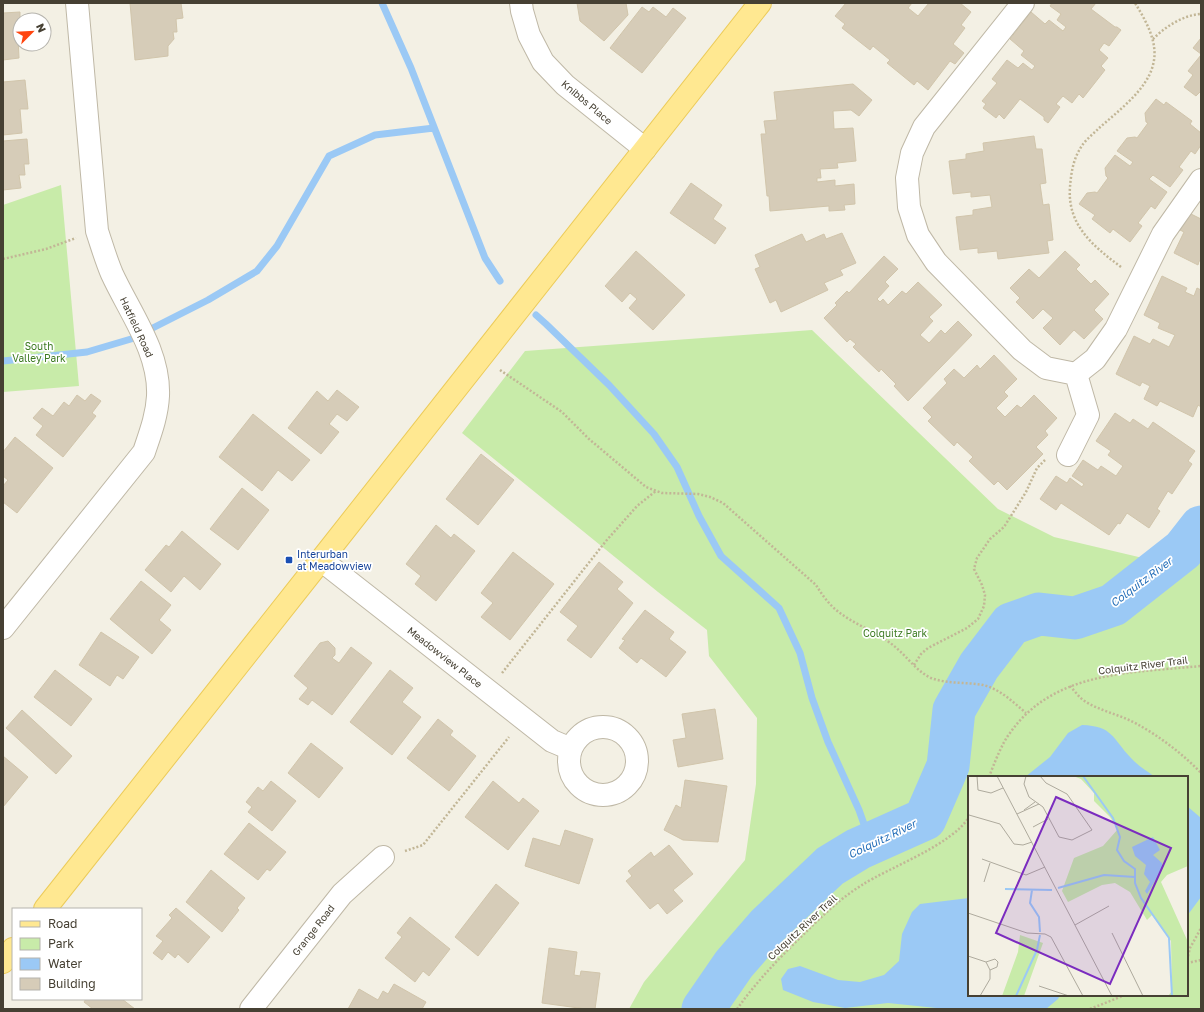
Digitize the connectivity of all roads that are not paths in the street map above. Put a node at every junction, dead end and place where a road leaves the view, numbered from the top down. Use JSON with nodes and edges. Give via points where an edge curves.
{"nodes":[{"id":1,"x":77,"y":3,"type":"edge"},
{"id":2,"x":521,"y":3,"type":"edge"},
{"id":3,"x":760,"y":3,"type":"edge"},
{"id":4,"x":1012,"y":7,"type":"edge"},
{"id":5,"x":645,"y":149,"type":"junction"},
{"id":6,"x":1201,"y":180,"type":"edge"},
{"id":7,"x":1076,"y":374,"type":"junction"},
{"id":8,"x":1068,"y":455,"type":"road end"},
{"id":9,"x":321,"y":560,"type":"junction"},
{"id":10,"x":3,"y":628,"type":"edge"},
{"id":11,"x":571,"y":749,"type":"dead end"},
{"id":12,"x":384,"y":857,"type":"road end"},
{"id":13,"x":46,"y":908,"type":"edge"},
{"id":14,"x":12,"y":950,"type":"edge"},
{"id":15,"x":3,"y":962,"type":"edge"},
{"id":16,"x":251,"y":1009,"type":"edge"}],
"edges":[{"from":1,"to":10,"type":"street","name":"Hatfield Road","via":[[97,231],[110,269],[149,347],[157,372],[158,396],[154,423],[144,452]]},
{"from":2,"to":5,"type":"street","name":"Knibbs Place","via":[[529,35],[543,62],[565,85]]},
{"from":3,"to":5,"type":"main road"},
{"from":4,"to":7,"type":"street","via":[[924,128],[912,153],[907,178],[909,207],[918,235],[936,262],[1022,350],[1046,368]]},
{"from":5,"to":9,"type":"main road"},
{"from":6,"to":7,"type":"street","via":[[1163,234],[1116,329],[1095,359]]},
{"from":7,"to":8,"type":"street","via":[[1088,415]]},
{"from":9,"to":11,"type":"street","name":"Meadowview Place","via":[[552,741]]},
{"from":9,"to":13,"type":"main road"},
{"from":12,"to":16,"type":"street","name":"Grange Road","via":[[342,894]]},
{"from":14,"to":15,"type":"main road"}]}
